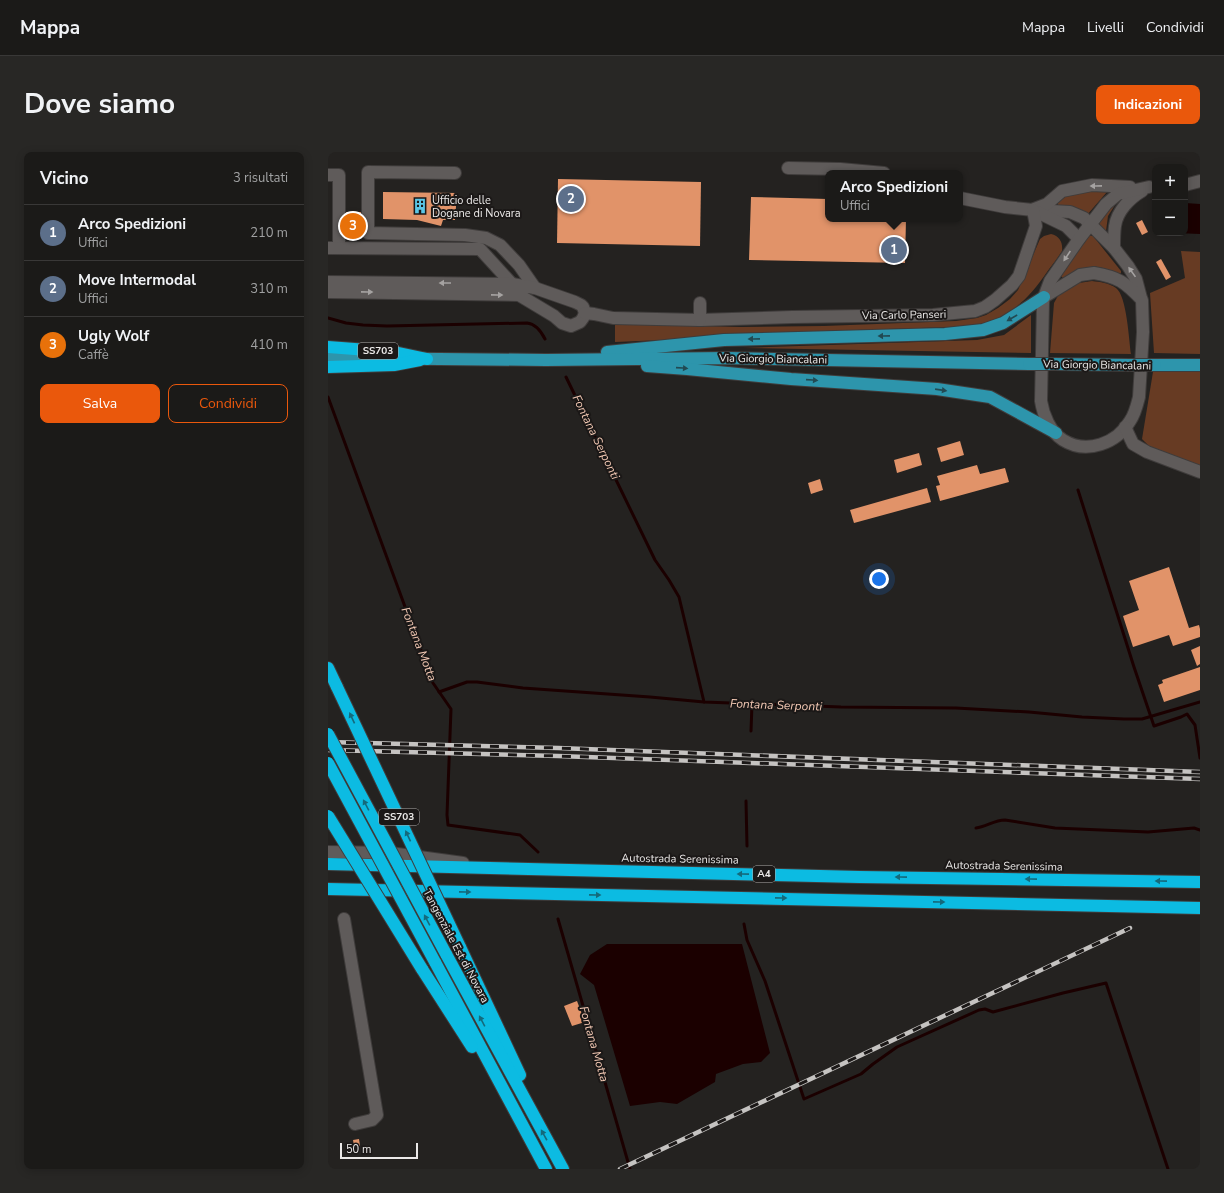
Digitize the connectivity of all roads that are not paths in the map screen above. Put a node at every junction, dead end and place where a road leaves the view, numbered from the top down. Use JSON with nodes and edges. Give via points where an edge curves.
{"nodes":[{"id":1,"x":788,"y":168,"type":"dead end"},
{"id":2,"x":851,"y":170,"type":"edge"},
{"id":3,"x":455,"y":173,"type":"dead end"},
{"id":4,"x":328,"y":175,"type":"edge"},
{"id":5,"x":1200,"y":181,"type":"edge"},
{"id":6,"x":1188,"y":184,"type":"edge"},
{"id":7,"x":1152,"y":187,"type":"edge"},
{"id":8,"x":963,"y":199,"type":"edge"},
{"id":9,"x":1033,"y":210,"type":"junction"},
{"id":10,"x":1090,"y":224,"type":"junction"},
{"id":11,"x":333,"y":235,"type":"edge"},
{"id":12,"x":1079,"y":238,"type":"junction"},
{"id":13,"x":333,"y":248,"type":"edge"},
{"id":14,"x":1114,"y":248,"type":"junction"},
{"id":15,"x":328,"y":282,"type":"edge"},
{"id":16,"x":512,"y":284,"type":"junction"},
{"id":17,"x":535,"y":288,"type":"junction"},
{"id":18,"x":328,"y":292,"type":"edge"},
{"id":19,"x":1044,"y":297,"type":"junction"},
{"id":20,"x":1142,"y":300,"type":"junction"},
{"id":21,"x":700,"y":303,"type":"dead end"},
{"id":22,"x":585,"y":313,"type":"junction"},
{"id":23,"x":700,"y":320,"type":"junction"},
{"id":24,"x":328,"y":347,"type":"edge"},
{"id":25,"x":328,"y":354,"type":"edge"},
{"id":26,"x":328,"y":358,"type":"edge"},
{"id":27,"x":345,"y":358,"type":"junction"},
{"id":28,"x":427,"y":359,"type":"junction"},
{"id":29,"x":546,"y":360,"type":"junction"},
{"id":30,"x":1200,"y":365,"type":"edge"},
{"id":31,"x":328,"y":367,"type":"edge"},
{"id":32,"x":1125,"y":427,"type":"junction"},
{"id":33,"x":1056,"y":433,"type":"junction"},
{"id":34,"x":1200,"y":472,"type":"edge"},
{"id":35,"x":328,"y":668,"type":"edge"},
{"id":36,"x":328,"y":734,"type":"edge"},
{"id":37,"x":328,"y":763,"type":"edge"},
{"id":38,"x":328,"y":816,"type":"edge"},
{"id":39,"x":328,"y":852,"type":"edge"},
{"id":40,"x":328,"y":864,"type":"edge"},
{"id":41,"x":496,"y":867,"type":"junction"},
{"id":42,"x":1200,"y":882,"type":"edge"},
{"id":43,"x":329,"y":889,"type":"edge"},
{"id":44,"x":1200,"y":908,"type":"edge"},
{"id":45,"x":344,"y":919,"type":"dead end"},
{"id":46,"x":536,"y":1120,"type":"junction"},
{"id":47,"x":355,"y":1124,"type":"dead end"},
{"id":48,"x":524,"y":1129,"type":"junction"},
{"id":49,"x":546,"y":1169,"type":"edge"},
{"id":50,"x":563,"y":1169,"type":"edge"}],
"edges":[{"from":1,"to":2,"type":"street"},
{"from":3,"to":17,"type":"street","via":[[368,172],[368,233],[465,235],[486,238],[500,245],[519,265]]},
{"from":4,"to":11,"type":"street","via":[[339,175]]},
{"from":5,"to":6,"type":"street"},
{"from":7,"to":9,"type":"street","one_way":true,"via":[[1092,185],[1062,191],[1047,204]]},
{"from":7,"to":10,"type":"street","via":[[1118,194]]},
{"from":7,"to":14,"type":"street","via":[[1134,196],[1117,218]]},
{"from":8,"to":9,"type":"street"},
{"from":9,"to":10,"type":"street","via":[[1070,212],[1084,218]]},
{"from":9,"to":12,"type":"street","via":[[1066,226]]},
{"from":9,"to":23,"type":"street","name":"Via Carlo Panseri","via":[[1036,226],[1019,276],[1006,292],[975,311],[933,315]]},
{"from":10,"to":12,"type":"street"},
{"from":10,"to":14,"type":"street"},
{"from":11,"to":13,"type":"street"},
{"from":12,"to":19,"type":"street","one_way":true,"via":[[1050,281]]},
{"from":13,"to":16,"type":"street","via":[[480,249]]},
{"from":20,"to":14,"type":"street","one_way":true,"via":[[1136,278]]},
{"from":16,"to":15,"type":"street","one_way":true},
{"from":16,"to":17,"type":"street"},
{"from":17,"to":22,"type":"street","via":[[575,302],[583,307]]},
{"from":18,"to":22,"type":"street","one_way":true,"via":[[519,295],[570,326],[580,322]]},
{"from":19,"to":20,"type":"street","via":[[1080,275],[1094,273],[1123,282]]},
{"from":19,"to":29,"type":"main road","one_way":true,"via":[[1003,323],[983,330],[946,334],[724,340]]},
{"from":19,"to":33,"type":"street","via":[[1041,400],[1042,411]]},
{"from":20,"to":32,"type":"street","via":[[1139,397]]},
{"from":21,"to":23,"type":"street"},
{"from":22,"to":23,"type":"street","name":"Via Carlo Panseri","via":[[613,318]]},
{"from":24,"to":28,"type":"highway","number":"SS703","via":[[394,352]]},
{"from":25,"to":27,"type":"main road","name":"Via Giorgio Biancalani"},
{"from":26,"to":27,"type":"main road","name":"Via Giorgio Biancalani"},
{"from":27,"to":28,"type":"main road","name":"Via Giorgio Biancalani"},
{"from":28,"to":29,"type":"main road","name":"Via Giorgio Biancalani"},
{"from":28,"to":31,"type":"highway","number":"SS703","via":[[394,365]]},
{"from":29,"to":30,"type":"main road","name":"Via Giorgio Biancalani","bridge":true,"via":[[728,358]]},
{"from":29,"to":33,"type":"main road","one_way":true,"via":[[687,368],[791,379],[937,389],[990,397]]},
{"from":32,"to":33,"type":"street","via":[[1107,443],[1091,447],[1076,446],[1063,440]]},
{"from":32,"to":34,"type":"street","via":[[1133,444]]},
{"from":46,"to":35,"type":"highway","number":"SS703","one_way":true,"bridge":true,"via":[[524,1086],[490,1010]]},
{"from":46,"to":36,"type":"highway","name":"Tangenziale Est di Novara","number":"SS703","one_way":true,"bridge":true},
{"from":37,"to":48,"type":"highway","number":"SS703","bridge":true},
{"from":38,"to":48,"type":"highway","number":"SS703","bridge":true},
{"from":39,"to":41,"type":"street","via":[[390,853]]},
{"from":40,"to":41,"type":"highway","name":"Autostrada Serenissima","number":"A4"},
{"from":42,"to":41,"type":"highway","name":"Autostrada Serenissima","number":"A4","one_way":true,"via":[[859,877]]},
{"from":43,"to":44,"type":"highway","number":"A4","one_way":true},
{"from":45,"to":47,"type":"street","via":[[377,1115],[372,1120]]},
{"from":50,"to":46,"type":"highway","name":"Tangenziale Est di Novara","number":"SS703","one_way":true},
{"from":48,"to":49,"type":"highway","number":"SS703"}]}
